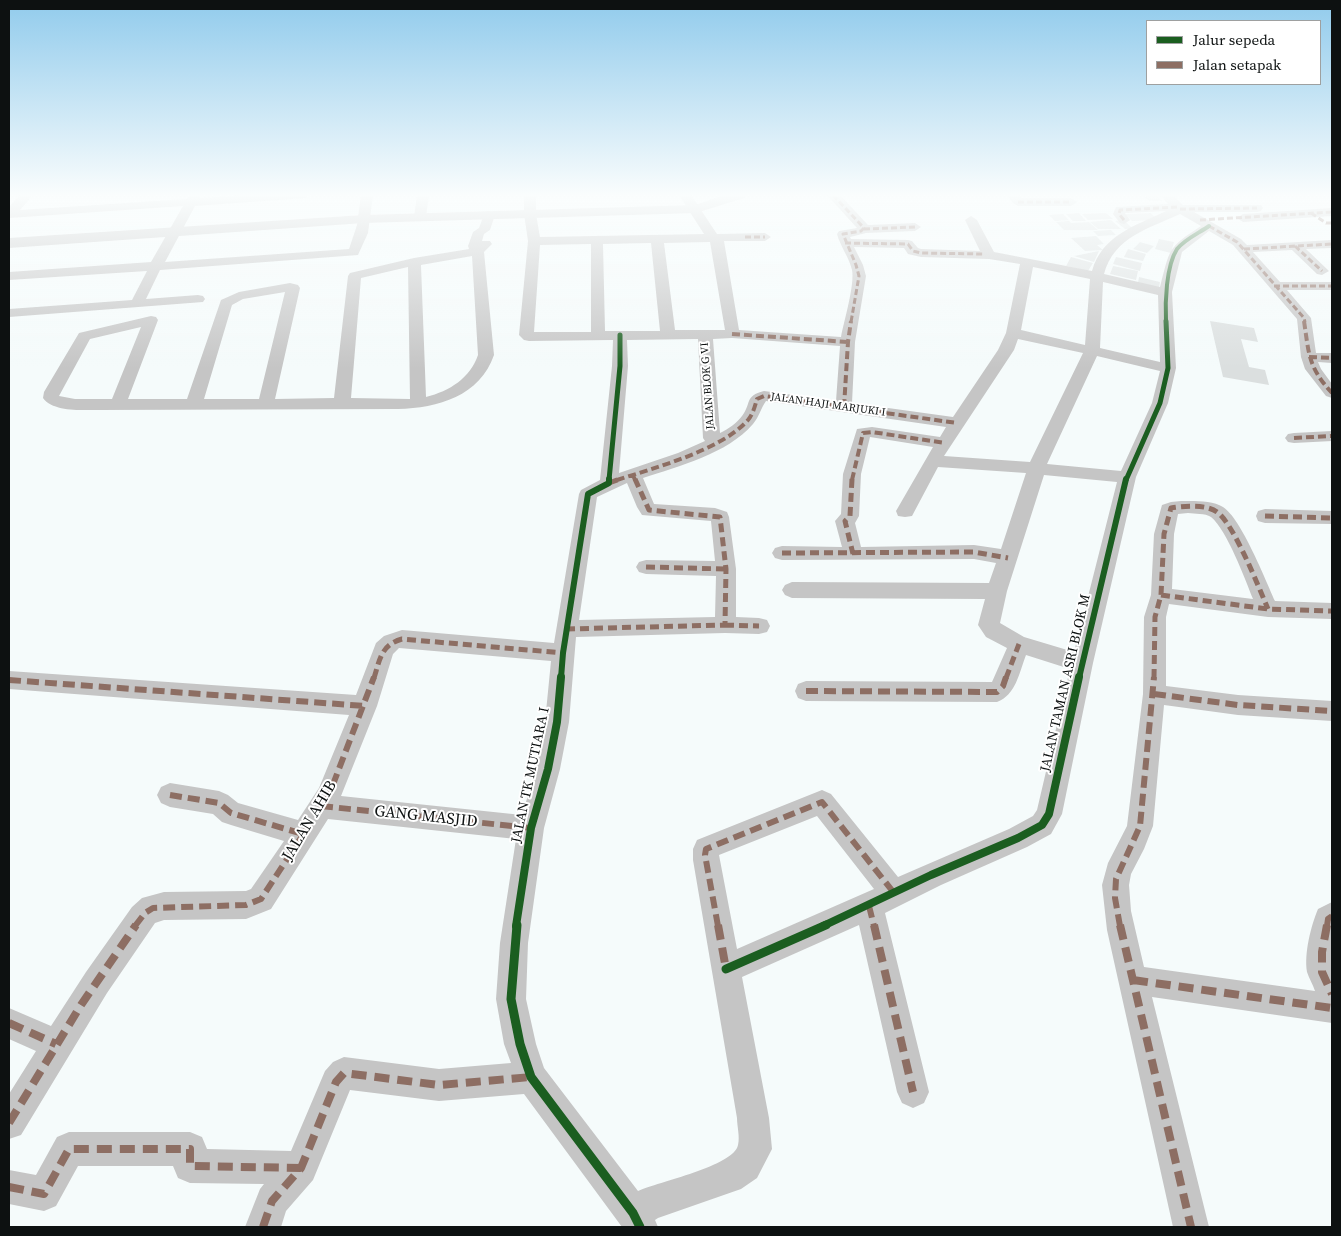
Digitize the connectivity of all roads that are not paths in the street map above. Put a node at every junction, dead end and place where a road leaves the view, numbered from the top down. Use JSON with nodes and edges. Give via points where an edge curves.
{"nodes":[{"id":1,"x":163,"y":253,"type":"edge"},
{"id":2,"x":343,"y":253,"type":"edge"},
{"id":3,"x":468,"y":253,"type":"edge"},
{"id":4,"x":478,"y":253,"type":"edge"},
{"id":5,"x":533,"y":253,"type":"edge"},
{"id":6,"x":597,"y":253,"type":"edge"},
{"id":7,"x":659,"y":253,"type":"edge"},
{"id":8,"x":720,"y":253,"type":"edge"},
{"id":9,"x":850,"y":253,"type":"edge"},
{"id":10,"x":920,"y":253,"type":"edge"},
{"id":11,"x":1107,"y":253,"type":"edge"},
{"id":12,"x":1176,"y":253,"type":"edge"},
{"id":13,"x":1247,"y":253,"type":"edge"},
{"id":14,"x":1302,"y":253,"type":"edge"},
{"id":15,"x":988,"y":255,"type":"joint"},
{"id":16,"x":414,"y":262,"type":"junction"},
{"id":17,"x":1027,"y":262,"type":"junction"},
{"id":18,"x":155,"y":266,"type":"junction"},
{"id":19,"x":1322,"y":271,"type":"dead end"},
{"id":20,"x":9,"y":276,"type":"edge"},
{"id":21,"x":1097,"y":277,"type":"junction"},
{"id":22,"x":1274,"y":286,"type":"junction"},
{"id":23,"x":1332,"y":286,"type":"edge"},
{"id":24,"x":1165,"y":292,"type":"junction"},
{"id":25,"x":198,"y":299,"type":"dead end"},
{"id":26,"x":137,"y":303,"type":"junction"},
{"id":27,"x":9,"y":313,"type":"edge"},
{"id":28,"x":1013,"y":332,"type":"junction"},
{"id":29,"x":705,"y":334,"type":"junction"},
{"id":30,"x":732,"y":334,"type":"junction"},
{"id":31,"x":620,"y":335,"type":"junction"},
{"id":32,"x":598,"y":336,"type":"junction"},
{"id":33,"x":668,"y":336,"type":"junction"},
{"id":34,"x":848,"y":342,"type":"junction"},
{"id":35,"x":1092,"y":350,"type":"junction"},
{"id":36,"x":1332,"y":358,"type":"edge"},
{"id":37,"x":1311,"y":361,"type":"junction"},
{"id":38,"x":1168,"y":368,"type":"junction"},
{"id":39,"x":1332,"y":393,"type":"edge"},
{"id":40,"x":194,"y":403,"type":"junction"},
{"id":41,"x":342,"y":403,"type":"junction"},
{"id":42,"x":418,"y":403,"type":"junction"},
{"id":43,"x":118,"y":404,"type":"junction"},
{"id":44,"x":266,"y":404,"type":"junction"},
{"id":45,"x":844,"y":407,"type":"junction"},
{"id":46,"x":957,"y":423,"type":"junction"},
{"id":47,"x":1332,"y":436,"type":"edge"},
{"id":48,"x":712,"y":438,"type":"dead end"},
{"id":49,"x":1294,"y":438,"type":"dead end"},
{"id":50,"x":945,"y":443,"type":"junction"},
{"id":51,"x":932,"y":461,"type":"junction"},
{"id":52,"x":1038,"y":468,"type":"junction"},
{"id":53,"x":1128,"y":477,"type":"junction"},
{"id":54,"x":621,"y":479,"type":"junction"},
{"id":55,"x":905,"y":511,"type":"dead end"},
{"id":56,"x":1265,"y":516,"type":"dead end"},
{"id":57,"x":1332,"y":518,"type":"edge"},
{"id":58,"x":782,"y":553,"type":"dead end"},
{"id":59,"x":853,"y":554,"type":"junction"},
{"id":60,"x":1008,"y":558,"type":"junction"},
{"id":61,"x":646,"y":567,"type":"dead end"},
{"id":62,"x":726,"y":569,"type":"junction"},
{"id":63,"x":792,"y":590,"type":"dead end"},
{"id":64,"x":997,"y":591,"type":"junction"},
{"id":65,"x":1161,"y":595,"type":"junction"},
{"id":66,"x":1268,"y":609,"type":"junction"},
{"id":67,"x":1332,"y":611,"type":"edge"},
{"id":68,"x":725,"y":625,"type":"junction"},
{"id":69,"x":759,"y":626,"type":"dead end"},
{"id":70,"x":565,"y":641,"type":"junction"},
{"id":71,"x":1019,"y":644,"type":"junction"},
{"id":72,"x":1082,"y":663,"type":"junction"},
{"id":73,"x":9,"y":680,"type":"edge"},
{"id":74,"x":806,"y":692,"type":"dead end"},
{"id":75,"x":1154,"y":694,"type":"junction"},
{"id":76,"x":365,"y":706,"type":"junction"},
{"id":77,"x":1332,"y":712,"type":"edge"},
{"id":78,"x":170,"y":795,"type":"dead end"},
{"id":79,"x":321,"y":806,"type":"junction"},
{"id":80,"x":531,"y":828,"type":"junction"},
{"id":81,"x":303,"y":834,"type":"junction"},
{"id":82,"x":881,"y":900,"type":"junction"},
{"id":83,"x":1332,"y":916,"type":"edge"},
{"id":84,"x":726,"y":970,"type":"junction"},
{"id":85,"x":1133,"y":980,"type":"junction"},
{"id":86,"x":1332,"y":994,"type":"edge"},
{"id":87,"x":1332,"y":1008,"type":"edge"},
{"id":88,"x":9,"y":1023,"type":"edge"},
{"id":89,"x":56,"y":1044,"type":"junction"},
{"id":90,"x":531,"y":1077,"type":"junction"},
{"id":91,"x":913,"y":1092,"type":"dead end"},
{"id":92,"x":9,"y":1123,"type":"edge"},
{"id":93,"x":301,"y":1168,"type":"junction"},
{"id":94,"x":9,"y":1187,"type":"edge"},
{"id":95,"x":636,"y":1220,"type":"edge"},
{"id":96,"x":263,"y":1227,"type":"edge"},
{"id":97,"x":1191,"y":1227,"type":"edge"}],
"edges":[{"from":1,"to":18,"type":"street"},
{"from":2,"to":18,"type":"street"},
{"from":3,"to":16,"type":"street"},
{"from":4,"to":42,"type":"street","via":[[484,364],[460,388],[440,398]]},
{"from":5,"to":32,"type":"street","via":[[526,335],[533,338]]},
{"from":6,"to":32,"type":"street"},
{"from":7,"to":33,"type":"street"},
{"from":8,"to":30,"type":"street"},
{"from":9,"to":34,"type":"street","via":[[859,276]]},
{"from":10,"to":15,"type":"street"},
{"from":11,"to":21,"type":"street"},
{"from":12,"to":24,"type":"street","name":"JALAN TAMAN ASRI BLOK M"},
{"from":13,"to":22,"type":"street"},
{"from":14,"to":19,"type":"street"},
{"from":15,"to":17,"type":"street"},
{"from":16,"to":41,"type":"street","via":[[359,274],[354,278]]},
{"from":16,"to":42,"type":"street"},
{"from":17,"to":21,"type":"street"},
{"from":17,"to":28,"type":"street"},
{"from":18,"to":20,"type":"street"},
{"from":18,"to":26,"type":"street"},
{"from":21,"to":24,"type":"street"},
{"from":21,"to":35,"type":"street"},
{"from":22,"to":23,"type":"street"},
{"from":22,"to":37,"type":"street","via":[[1304,318]]},
{"from":24,"to":38,"type":"street","name":"JALAN TAMAN ASRI BLOK M"},
{"from":25,"to":26,"type":"street"},
{"from":26,"to":27,"type":"street"},
{"from":28,"to":35,"type":"street"},
{"from":28,"to":46,"type":"street","via":[[1006,350]]},
{"from":29,"to":30,"type":"street"},
{"from":29,"to":33,"type":"street"},
{"from":29,"to":48,"type":"street","name":"JALAN BLOK G VI"},
{"from":30,"to":34,"type":"street"},
{"from":31,"to":32,"type":"street"},
{"from":31,"to":33,"type":"street"},
{"from":31,"to":54,"type":"street"},
{"from":34,"to":45,"type":"street"},
{"from":35,"to":38,"type":"street"},
{"from":35,"to":52,"type":"street"},
{"from":36,"to":37,"type":"street"},
{"from":37,"to":39,"type":"street","via":[[1320,380]]},
{"from":38,"to":53,"type":"street","name":"JALAN TAMAN ASRI BLOK M","via":[[1160,403]]},
{"from":40,"to":43,"type":"street"},
{"from":40,"to":44,"type":"street"},
{"from":40,"to":44,"type":"street","via":[[226,303],[239,296],[290,287],[293,288]]},
{"from":41,"to":42,"type":"street"},
{"from":41,"to":44,"type":"street"},
{"from":43,"to":43,"type":"street","via":[[151,322],[151,320],[84,336],[51,398],[61,403]]},
{"from":45,"to":46,"type":"street","name":"JALAN HAJI MARJUKI I"},
{"from":45,"to":54,"type":"street","name":"JALAN HAJI MARJUKI I","via":[[764,396],[757,398],[749,419],[734,433],[713,445]]},
{"from":46,"to":50,"type":"street"},
{"from":47,"to":49,"type":"street"},
{"from":50,"to":51,"type":"street"},
{"from":50,"to":59,"type":"street","via":[[863,433],[852,474],[850,516],[845,520]]},
{"from":51,"to":52,"type":"street"},
{"from":51,"to":55,"type":"street"},
{"from":52,"to":53,"type":"street"},
{"from":52,"to":60,"type":"street"},
{"from":53,"to":72,"type":"street","name":"JALAN TAMAN ASRI BLOK M"},
{"from":54,"to":62,"type":"street","via":[[649,510],[720,518]]},
{"from":54,"to":70,"type":"street","name":"JALAN TK MUTIARA I","via":[[588,494]]},
{"from":56,"to":57,"type":"street"},
{"from":58,"to":59,"type":"street"},
{"from":59,"to":60,"type":"street","via":[[974,552]]},
{"from":60,"to":64,"type":"street"},
{"from":61,"to":62,"type":"street"},
{"from":62,"to":68,"type":"street"},
{"from":63,"to":64,"type":"street"},
{"from":64,"to":71,"type":"street","via":[[990,629]]},
{"from":65,"to":66,"type":"street"},
{"from":65,"to":66,"type":"street","via":[[1164,534],[1169,510],[1210,509],[1219,513],[1236,540]]},
{"from":65,"to":75,"type":"street","via":[[1155,617]]},
{"from":66,"to":67,"type":"street"},
{"from":68,"to":69,"type":"street","name":"JALAN AHIB"},
{"from":68,"to":70,"type":"street","name":"JALAN AHIB"},
{"from":70,"to":76,"type":"street","name":"JALAN AHIB","via":[[402,639],[392,642],[384,649]]},
{"from":70,"to":80,"type":"street","name":"JALAN TK MUTIARA I","via":[[557,722]]},
{"from":71,"to":72,"type":"street"},
{"from":71,"to":74,"type":"street","via":[[1003,686],[997,692]]},
{"from":72,"to":82,"type":"street","name":"JALAN TAMAN ASRI BLOK M","via":[[1050,814],[1042,825]]},
{"from":73,"to":76,"type":"street"},
{"from":75,"to":77,"type":"street"},
{"from":75,"to":85,"type":"street","via":[[1138,836],[1116,877],[1121,930]]},
{"from":76,"to":79,"type":"street","name":"JALAN AHIB","via":[[329,795]]},
{"from":78,"to":81,"type":"street","via":[[219,803],[231,814]]},
{"from":79,"to":80,"type":"street","name":"GANG MASJID"},
{"from":79,"to":81,"type":"street","name":"JALAN AHIB"},
{"from":80,"to":90,"type":"street","name":"JALAN TK MUTIARA I","via":[[514,943],[511,999]]},
{"from":81,"to":89,"type":"street","name":"JALAN AHIB","via":[[266,892],[255,903],[246,906],[164,906],[145,914],[111,959]]},
{"from":82,"to":84,"type":"street","name":"JALAN TAMAN ASRI BLOK M"},
{"from":82,"to":84,"type":"street","via":[[822,802],[710,846],[705,855]]},
{"from":82,"to":91,"type":"street"},
{"from":83,"to":86,"type":"street","via":[[1328,919],[1324,935],[1322,972]]},
{"from":84,"to":95,"type":"street","via":[[753,1118],[755,1149],[746,1166],[728,1178],[650,1203]]},
{"from":85,"to":87,"type":"street"},
{"from":85,"to":97,"type":"street"},
{"from":88,"to":89,"type":"street"},
{"from":89,"to":92,"type":"street"},
{"from":90,"to":93,"type":"street","via":[[439,1086],[344,1074],[336,1082]]},
{"from":90,"to":95,"type":"street","name":"JALAN TK MUTIARA I"},
{"from":93,"to":94,"type":"street","via":[[190,1166],[190,1150],[69,1149],[44,1194]]},
{"from":93,"to":96,"type":"street","via":[[272,1201]]}]}
